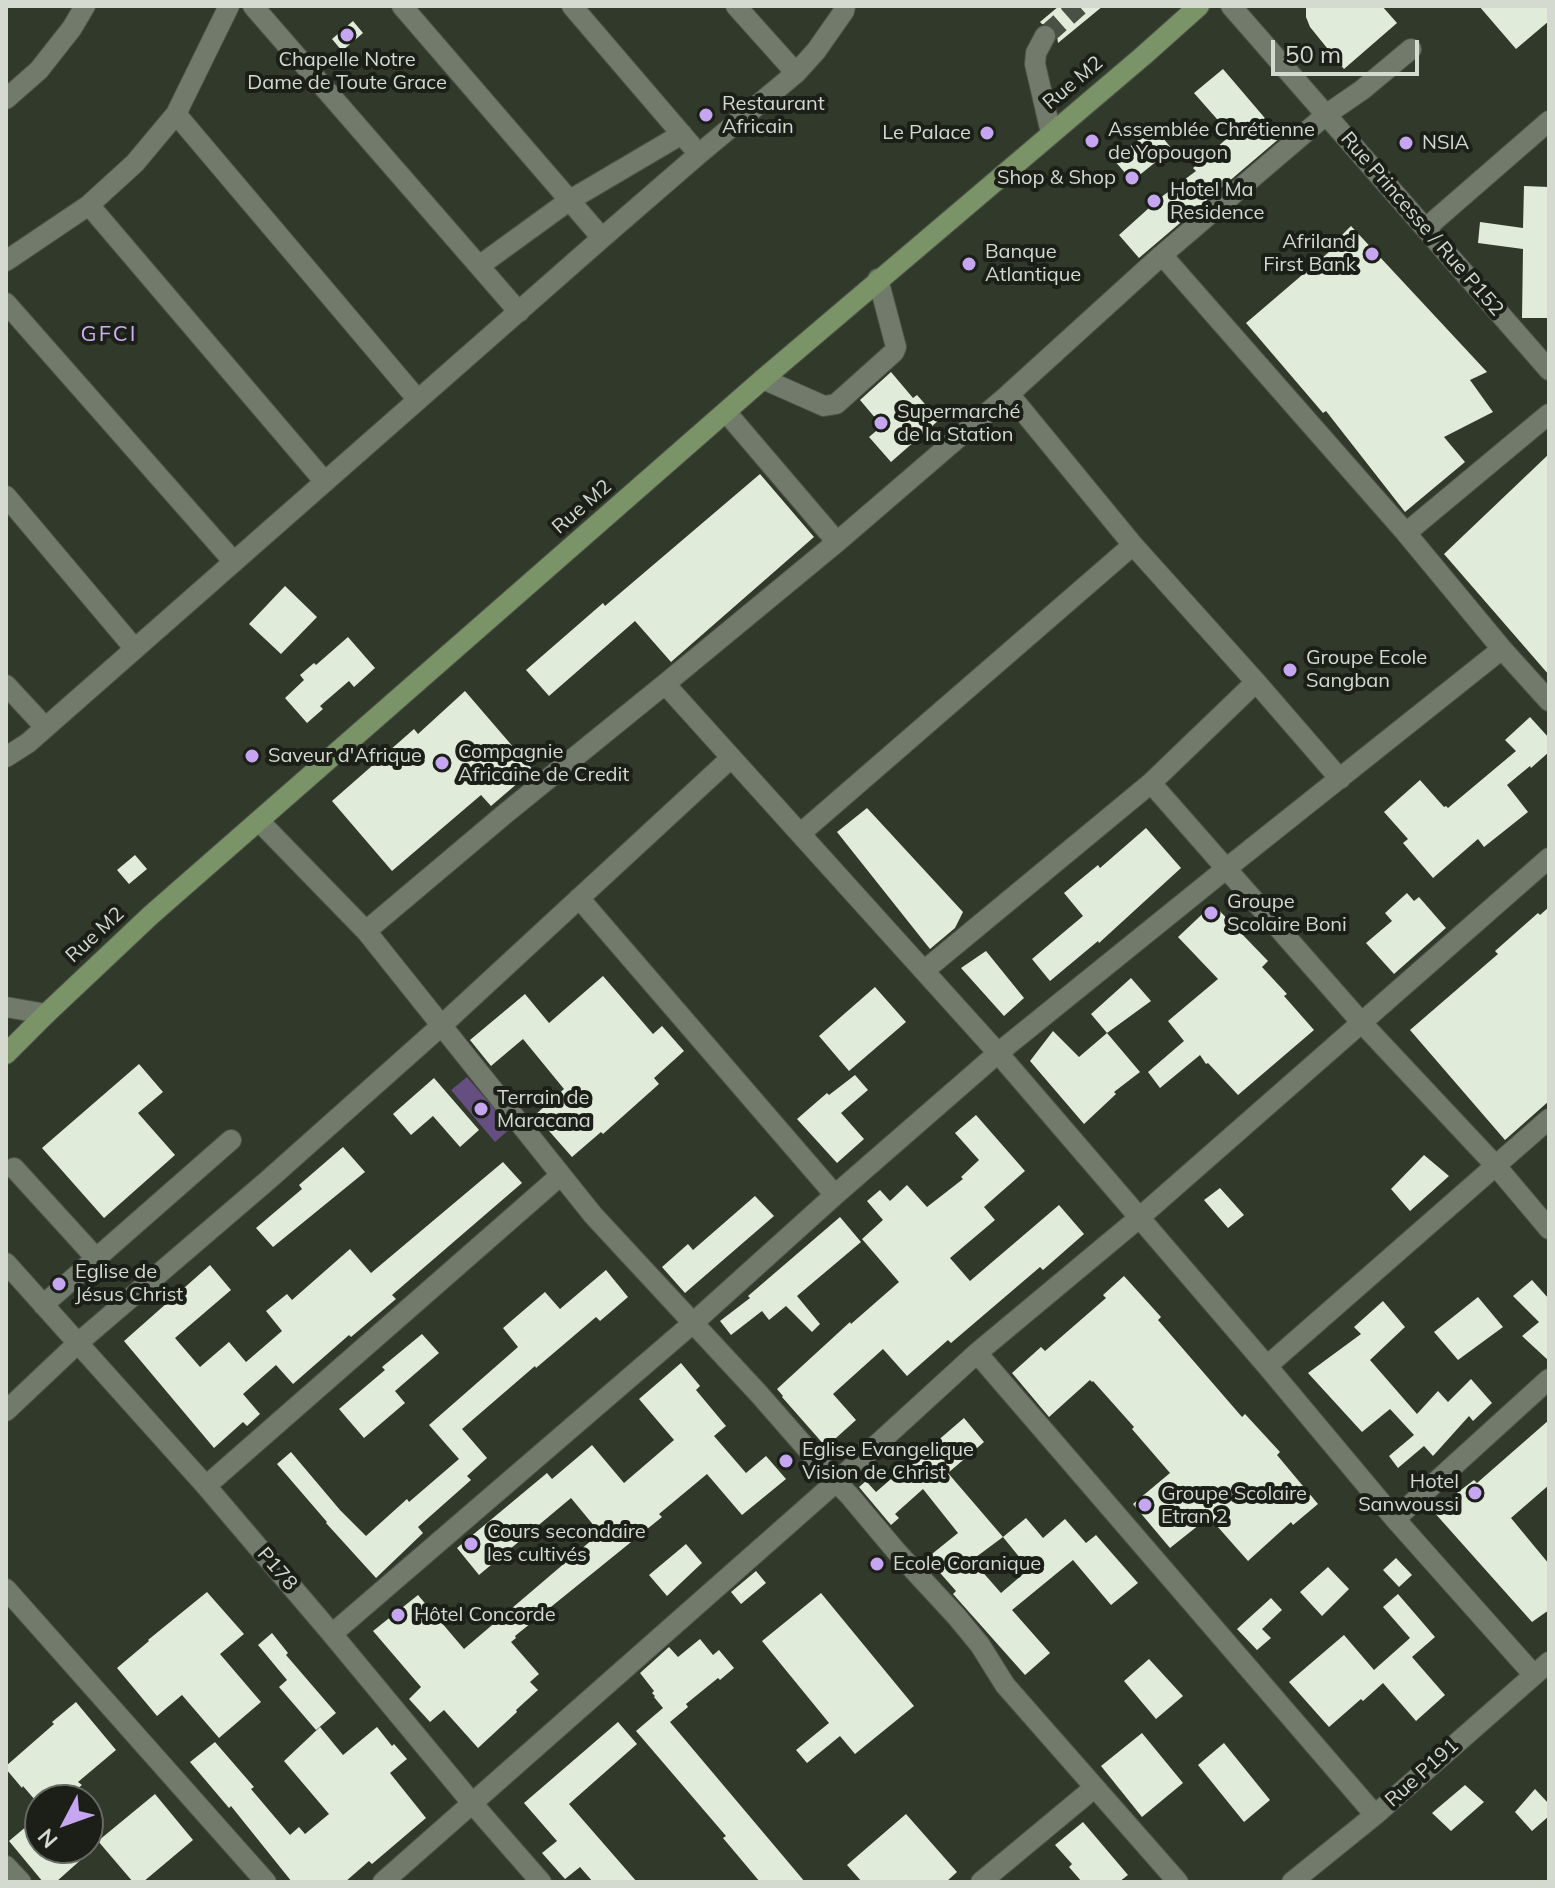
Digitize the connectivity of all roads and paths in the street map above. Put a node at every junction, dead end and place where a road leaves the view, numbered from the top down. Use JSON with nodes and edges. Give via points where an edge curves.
{"nodes":[{"id":1,"x":85,"y":6,"type":"edge"},
{"id":2,"x":229,"y":6,"type":"edge"},
{"id":3,"x":253,"y":6,"type":"edge"},
{"id":4,"x":402,"y":6,"type":"edge"},
{"id":5,"x":572,"y":6,"type":"edge"},
{"id":6,"x":736,"y":6,"type":"edge"},
{"id":7,"x":845,"y":6,"type":"edge"},
{"id":8,"x":1199,"y":6,"type":"edge"},
{"id":9,"x":1231,"y":6,"type":"edge"},
{"id":10,"x":1045,"y":36,"type":"tunnel mouth"},
{"id":11,"x":1411,"y":49,"type":"dead end"},
{"id":12,"x":796,"y":73,"type":"junction"},
{"id":13,"x":6,"y":99,"type":"edge"},
{"id":14,"x":176,"y":114,"type":"junction"},
{"id":15,"x":1327,"y":114,"type":"junction"},
{"id":16,"x":1549,"y":121,"type":"edge"},
{"id":17,"x":1051,"y":133,"type":"junction"},
{"id":18,"x":682,"y":134,"type":"junction"},
{"id":19,"x":699,"y":154,"type":"junction"},
{"id":20,"x":570,"y":200,"type":"junction"},
{"id":21,"x":89,"y":205,"type":"junction"},
{"id":22,"x":1426,"y":228,"type":"junction"},
{"id":23,"x":602,"y":238,"type":"junction"},
{"id":24,"x":1162,"y":255,"type":"junction"},
{"id":25,"x":6,"y":261,"type":"edge"},
{"id":26,"x":479,"y":266,"type":"junction"},
{"id":27,"x":878,"y":279,"type":"junction"},
{"id":28,"x":6,"y":303,"type":"edge"},
{"id":29,"x":519,"y":312,"type":"junction"},
{"id":30,"x":1549,"y":370,"type":"edge"},
{"id":31,"x":763,"y":379,"type":"junction"},
{"id":32,"x":1009,"y":394,"type":"junction"},
{"id":33,"x":418,"y":400,"type":"junction"},
{"id":34,"x":726,"y":412,"type":"junction"},
{"id":35,"x":1549,"y":414,"type":"edge"},
{"id":36,"x":325,"y":482,"type":"junction"},
{"id":37,"x":6,"y":496,"type":"edge"},
{"id":38,"x":1406,"y":533,"type":"junction"},
{"id":39,"x":837,"y":542,"type":"junction"},
{"id":40,"x":1133,"y":545,"type":"junction"},
{"id":41,"x":234,"y":562,"type":"junction"},
{"id":42,"x":135,"y":649,"type":"junction"},
{"id":43,"x":1502,"y":649,"type":"junction"},
{"id":44,"x":1256,"y":682,"type":"junction"},
{"id":45,"x":665,"y":684,"type":"junction"},
{"id":46,"x":6,"y":685,"type":"edge"},
{"id":47,"x":1549,"y":701,"type":"edge"},
{"id":48,"x":45,"y":727,"type":"junction"},
{"id":49,"x":6,"y":757,"type":"edge"},
{"id":50,"x":731,"y":758,"type":"junction"},
{"id":51,"x":1340,"y":779,"type":"junction"},
{"id":52,"x":1151,"y":783,"type":"junction"},
{"id":53,"x":259,"y":821,"type":"junction"},
{"id":54,"x":801,"y":833,"type":"junction"},
{"id":55,"x":1549,"y":858,"type":"edge"},
{"id":56,"x":1227,"y":868,"type":"junction"},
{"id":57,"x":579,"y":898,"type":"junction"},
{"id":58,"x":366,"y":931,"type":"junction"},
{"id":59,"x":925,"y":970,"type":"junction"},
{"id":60,"x":6,"y":1007,"type":"edge"},
{"id":61,"x":46,"y":1014,"type":"junction"},
{"id":62,"x":1361,"y":1022,"type":"junction"},
{"id":63,"x":441,"y":1026,"type":"junction"},
{"id":64,"x":998,"y":1053,"type":"junction"},
{"id":65,"x":6,"y":1054,"type":"edge"},
{"id":66,"x":1549,"y":1119,"type":"edge"},
{"id":67,"x":231,"y":1140,"type":"dead end"},
{"id":68,"x":1496,"y":1166,"type":"junction"},
{"id":69,"x":14,"y":1168,"type":"dead end"},
{"id":70,"x":561,"y":1175,"type":"junction"},
{"id":71,"x":835,"y":1195,"type":"junction"},
{"id":72,"x":1139,"y":1218,"type":"junction"},
{"id":73,"x":1549,"y":1229,"type":"edge"},
{"id":74,"x":96,"y":1258,"type":"junction"},
{"id":75,"x":6,"y":1263,"type":"edge"},
{"id":76,"x":43,"y":1305,"type":"junction"},
{"id":77,"x":693,"y":1323,"type":"junction"},
{"id":78,"x":78,"y":1343,"type":"junction"},
{"id":79,"x":977,"y":1353,"type":"junction"},
{"id":80,"x":1267,"y":1366,"type":"junction"},
{"id":81,"x":1549,"y":1379,"type":"edge"},
{"id":82,"x":6,"y":1411,"type":"edge"},
{"id":83,"x":836,"y":1482,"type":"junction"},
{"id":84,"x":206,"y":1486,"type":"junction"},
{"id":85,"x":1395,"y":1519,"type":"junction"},
{"id":86,"x":6,"y":1589,"type":"edge"},
{"id":87,"x":332,"y":1634,"type":"junction"},
{"id":88,"x":1541,"y":1668,"type":"edge"},
{"id":89,"x":1094,"y":1788,"type":"junction"},
{"id":90,"x":472,"y":1803,"type":"junction"},
{"id":91,"x":1375,"y":1815,"type":"junction"},
{"id":92,"x":6,"y":1866,"type":"edge"},
{"id":93,"x":21,"y":1882,"type":"edge"},
{"id":94,"x":266,"y":1882,"type":"edge"},
{"id":95,"x":383,"y":1882,"type":"edge"},
{"id":96,"x":541,"y":1882,"type":"edge"},
{"id":97,"x":981,"y":1882,"type":"edge"},
{"id":98,"x":1178,"y":1882,"type":"edge"},
{"id":99,"x":1292,"y":1882,"type":"edge"}],
"edges":[{"from":1,"to":13,"type":"street","via":[[39,70]]},
{"from":2,"to":14,"type":"street"},
{"from":3,"to":26,"type":"street"},
{"from":4,"to":20,"type":"street"},
{"from":5,"to":18,"type":"street"},
{"from":6,"to":12,"type":"street"},
{"from":7,"to":12,"type":"street"},
{"from":8,"to":17,"type":"main road","name":"Rue M2"},
{"from":9,"to":15,"type":"street","name":"Rue Princesse / Rue P152"},
{"from":10,"to":17,"type":"street","via":[[1035,64]]},
{"from":11,"to":15,"type":"street"},
{"from":12,"to":19,"type":"street"},
{"from":14,"to":21,"type":"street","via":[[135,163]]},
{"from":14,"to":33,"type":"street"},
{"from":15,"to":22,"type":"street","name":"Rue Princesse / Rue P152"},
{"from":15,"to":24,"type":"street"},
{"from":16,"to":22,"type":"street"},
{"from":17,"to":27,"type":"main road","name":"Rue M2"},
{"from":18,"to":19,"type":"street"},
{"from":18,"to":20,"type":"street"},
{"from":19,"to":23,"type":"street"},
{"from":20,"to":23,"type":"street"},
{"from":20,"to":26,"type":"street"},
{"from":21,"to":25,"type":"street"},
{"from":21,"to":36,"type":"street"},
{"from":22,"to":30,"type":"street","name":"Rue Princesse / Rue P152"},
{"from":23,"to":29,"type":"street"},
{"from":24,"to":32,"type":"street"},
{"from":24,"to":38,"type":"street"},
{"from":26,"to":29,"type":"street"},
{"from":27,"to":31,"type":"main road","name":"Rue M2"},
{"from":27,"to":31,"type":"street","via":[[896,347],[836,404],[824,406]]},
{"from":28,"to":41,"type":"street"},
{"from":29,"to":33,"type":"street"},
{"from":31,"to":34,"type":"main road","name":"Rue M2"},
{"from":32,"to":39,"type":"street"},
{"from":32,"to":40,"type":"street"},
{"from":33,"to":36,"type":"street"},
{"from":34,"to":39,"type":"street"},
{"from":34,"to":53,"type":"main road","name":"Rue M2"},
{"from":35,"to":38,"type":"street"},
{"from":36,"to":41,"type":"street"},
{"from":37,"to":42,"type":"street"},
{"from":38,"to":43,"type":"street"},
{"from":39,"to":45,"type":"street"},
{"from":40,"to":44,"type":"street"},
{"from":40,"to":54,"type":"street"},
{"from":41,"to":42,"type":"street"},
{"from":42,"to":48,"type":"street"},
{"from":43,"to":47,"type":"street"},
{"from":43,"to":51,"type":"street"},
{"from":44,"to":51,"type":"street"},
{"from":44,"to":52,"type":"street"},
{"from":45,"to":50,"type":"street"},
{"from":45,"to":58,"type":"street"},
{"from":46,"to":48,"type":"street"},
{"from":48,"to":49,"type":"street"},
{"from":50,"to":54,"type":"street"},
{"from":50,"to":57,"type":"street"},
{"from":51,"to":56,"type":"street"},
{"from":52,"to":56,"type":"street"},
{"from":52,"to":59,"type":"street"},
{"from":53,"to":58,"type":"street"},
{"from":53,"to":61,"type":"main road","name":"Rue M2"},
{"from":54,"to":59,"type":"street"},
{"from":55,"to":62,"type":"street"},
{"from":56,"to":62,"type":"street"},
{"from":56,"to":64,"type":"street"},
{"from":57,"to":63,"type":"street"},
{"from":57,"to":71,"type":"street"},
{"from":58,"to":63,"type":"street"},
{"from":59,"to":64,"type":"street"},
{"from":60,"to":61,"type":"street"},
{"from":61,"to":65,"type":"main road","name":"Rue M2"},
{"from":62,"to":68,"type":"street"},
{"from":62,"to":72,"type":"street"},
{"from":63,"to":70,"type":"street"},
{"from":63,"to":78,"type":"street"},
{"from":64,"to":71,"type":"street"},
{"from":64,"to":72,"type":"street"},
{"from":66,"to":68,"type":"street"},
{"from":67,"to":74,"type":"street"},
{"from":68,"to":73,"type":"street"},
{"from":68,"to":80,"type":"street"},
{"from":69,"to":74,"type":"street"},
{"from":70,"to":77,"type":"street"},
{"from":70,"to":84,"type":"street"},
{"from":71,"to":77,"type":"street"},
{"from":72,"to":79,"type":"street"},
{"from":72,"to":80,"type":"street"},
{"from":74,"to":76,"type":"street"},
{"from":75,"to":76,"type":"street","name":"P178"},
{"from":76,"to":78,"type":"street","name":"P178"},
{"from":77,"to":83,"type":"street"},
{"from":77,"to":87,"type":"street"},
{"from":78,"to":82,"type":"street"},
{"from":78,"to":84,"type":"street","name":"P178"},
{"from":79,"to":83,"type":"street"},
{"from":79,"to":91,"type":"street"},
{"from":80,"to":85,"type":"street"},
{"from":81,"to":85,"type":"street"},
{"from":83,"to":89,"type":"street","via":[[957,1617],[1005,1685]]},
{"from":83,"to":90,"type":"street"},
{"from":84,"to":87,"type":"street","name":"P178"},
{"from":85,"to":88,"type":"street"},
{"from":86,"to":94,"type":"street"},
{"from":87,"to":90,"type":"street","name":"P178"},
{"from":88,"to":91,"type":"street","name":"Rue P191"},
{"from":89,"to":97,"type":"street"},
{"from":89,"to":98,"type":"street"},
{"from":90,"to":95,"type":"street"},
{"from":90,"to":96,"type":"street","name":"P178"},
{"from":91,"to":99,"type":"street","name":"Rue P191"},
{"from":92,"to":93,"type":"street"}]}
